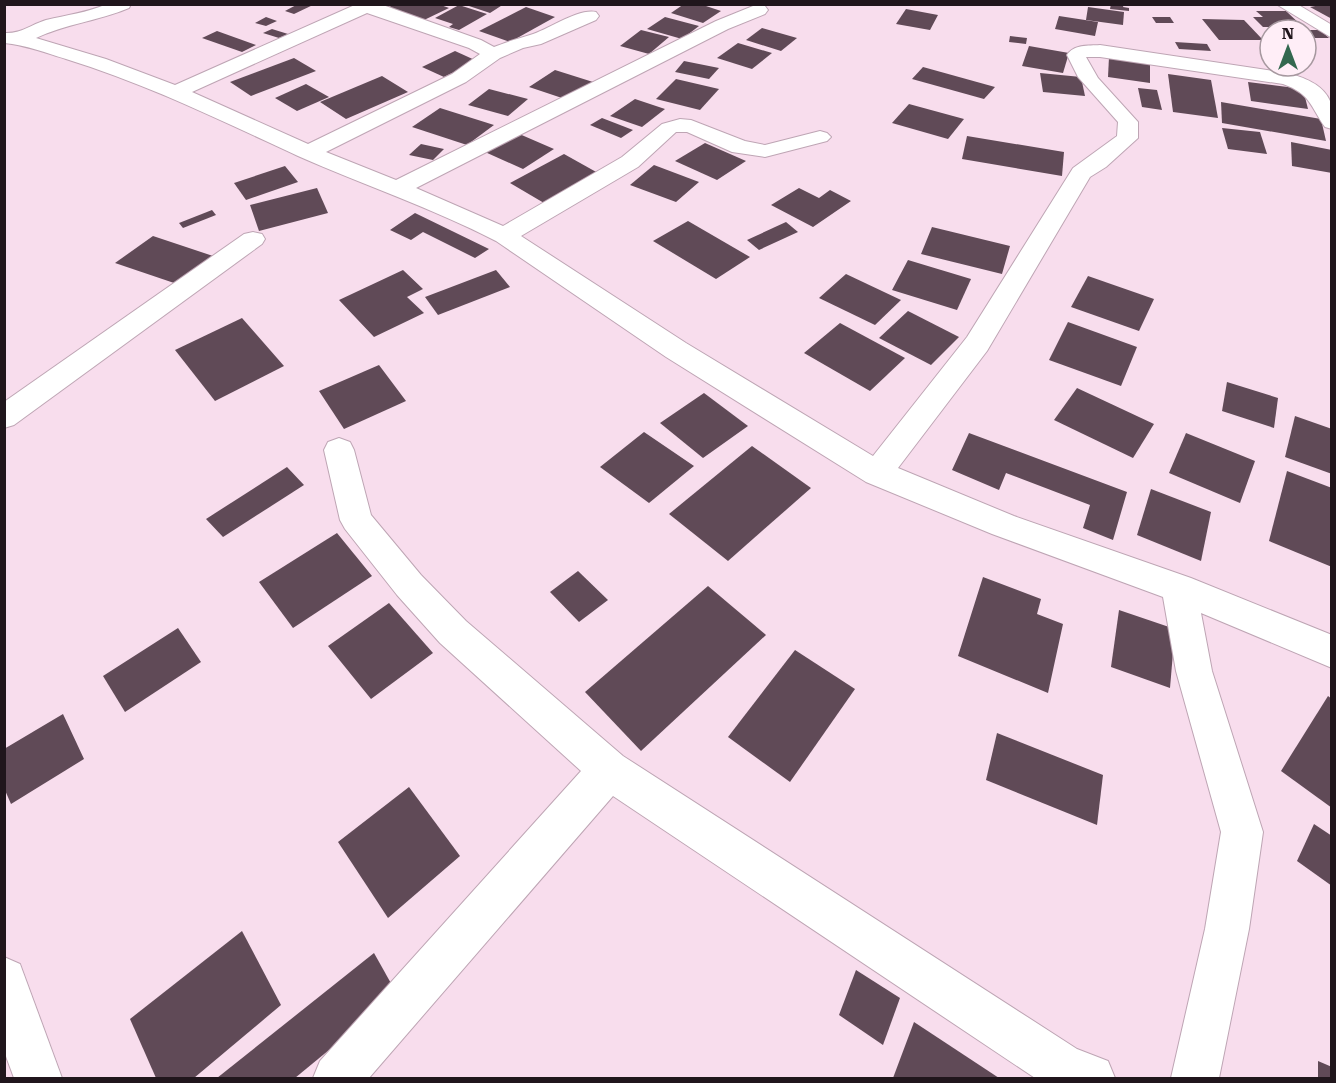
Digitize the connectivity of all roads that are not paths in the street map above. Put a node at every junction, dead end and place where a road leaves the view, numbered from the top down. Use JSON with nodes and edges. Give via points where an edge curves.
{"nodes":[{"id":1,"x":123,"y":4,"type":"edge"},
{"id":2,"x":733,"y":4,"type":"edge"},
{"id":3,"x":1284,"y":4,"type":"edge"},
{"id":4,"x":369,"y":6,"type":"edge"},
{"id":5,"x":761,"y":7,"type":"edge"},
{"id":6,"x":590,"y":16,"type":"dead end"},
{"id":7,"x":1332,"y":33,"type":"edge"},
{"id":8,"x":12,"y":38,"type":"edge"},
{"id":9,"x":493,"y":54,"type":"junction"},
{"id":10,"x":176,"y":92,"type":"junction"},
{"id":11,"x":1332,"y":123,"type":"edge"},
{"id":12,"x":820,"y":137,"type":"dead end"},
{"id":13,"x":308,"y":152,"type":"junction"},
{"id":14,"x":397,"y":189,"type":"junction"},
{"id":15,"x":504,"y":236,"type":"junction"},
{"id":16,"x":253,"y":239,"type":"dead end"},
{"id":17,"x":4,"y":417,"type":"edge"},
{"id":18,"x":339,"y":450,"type":"dead end"},
{"id":19,"x":877,"y":473,"type":"junction"},
{"id":20,"x":1179,"y":588,"type":"junction"},
{"id":21,"x":1332,"y":652,"type":"edge"},
{"id":22,"x":609,"y":770,"type":"junction"},
{"id":23,"x":4,"y":980,"type":"edge"},
{"id":24,"x":1073,"y":1076,"type":"edge"},
{"id":25,"x":38,"y":1078,"type":"edge"},
{"id":26,"x":337,"y":1078,"type":"edge"},
{"id":27,"x":1195,"y":1078,"type":"edge"}],
"edges":[{"from":1,"to":8,"type":"street"},
{"from":2,"to":5,"type":"street"},
{"from":3,"to":7,"type":"street"},
{"from":4,"to":9,"type":"street"},
{"from":4,"to":10,"type":"street"},
{"from":5,"to":14,"type":"street"},
{"from":6,"to":9,"type":"street"},
{"from":8,"to":10,"type":"street","via":[[99,63]]},
{"from":9,"to":13,"type":"street","via":[[459,78]]},
{"from":10,"to":13,"type":"street"},
{"from":11,"to":19,"type":"street","via":[[1317,95],[1287,79],[1100,51],[1076,55],[1090,78],[1128,122],[1127,138],[1081,172],[977,344]]},
{"from":12,"to":15,"type":"street","via":[[765,151],[741,147],[691,126],[669,128],[630,162]]},
{"from":13,"to":14,"type":"street"},
{"from":14,"to":15,"type":"street"},
{"from":15,"to":19,"type":"street","via":[[676,350]]},
{"from":16,"to":17,"type":"street"},
{"from":18,"to":22,"type":"street","via":[[356,520],[408,585],[453,632]]},
{"from":19,"to":20,"type":"street","via":[[1003,525]]},
{"from":20,"to":21,"type":"street"},
{"from":20,"to":27,"type":"street","via":[[1194,671],[1242,832],[1227,929]]},
{"from":22,"to":24,"type":"street"},
{"from":22,"to":26,"type":"street"},
{"from":23,"to":25,"type":"street"}]}
